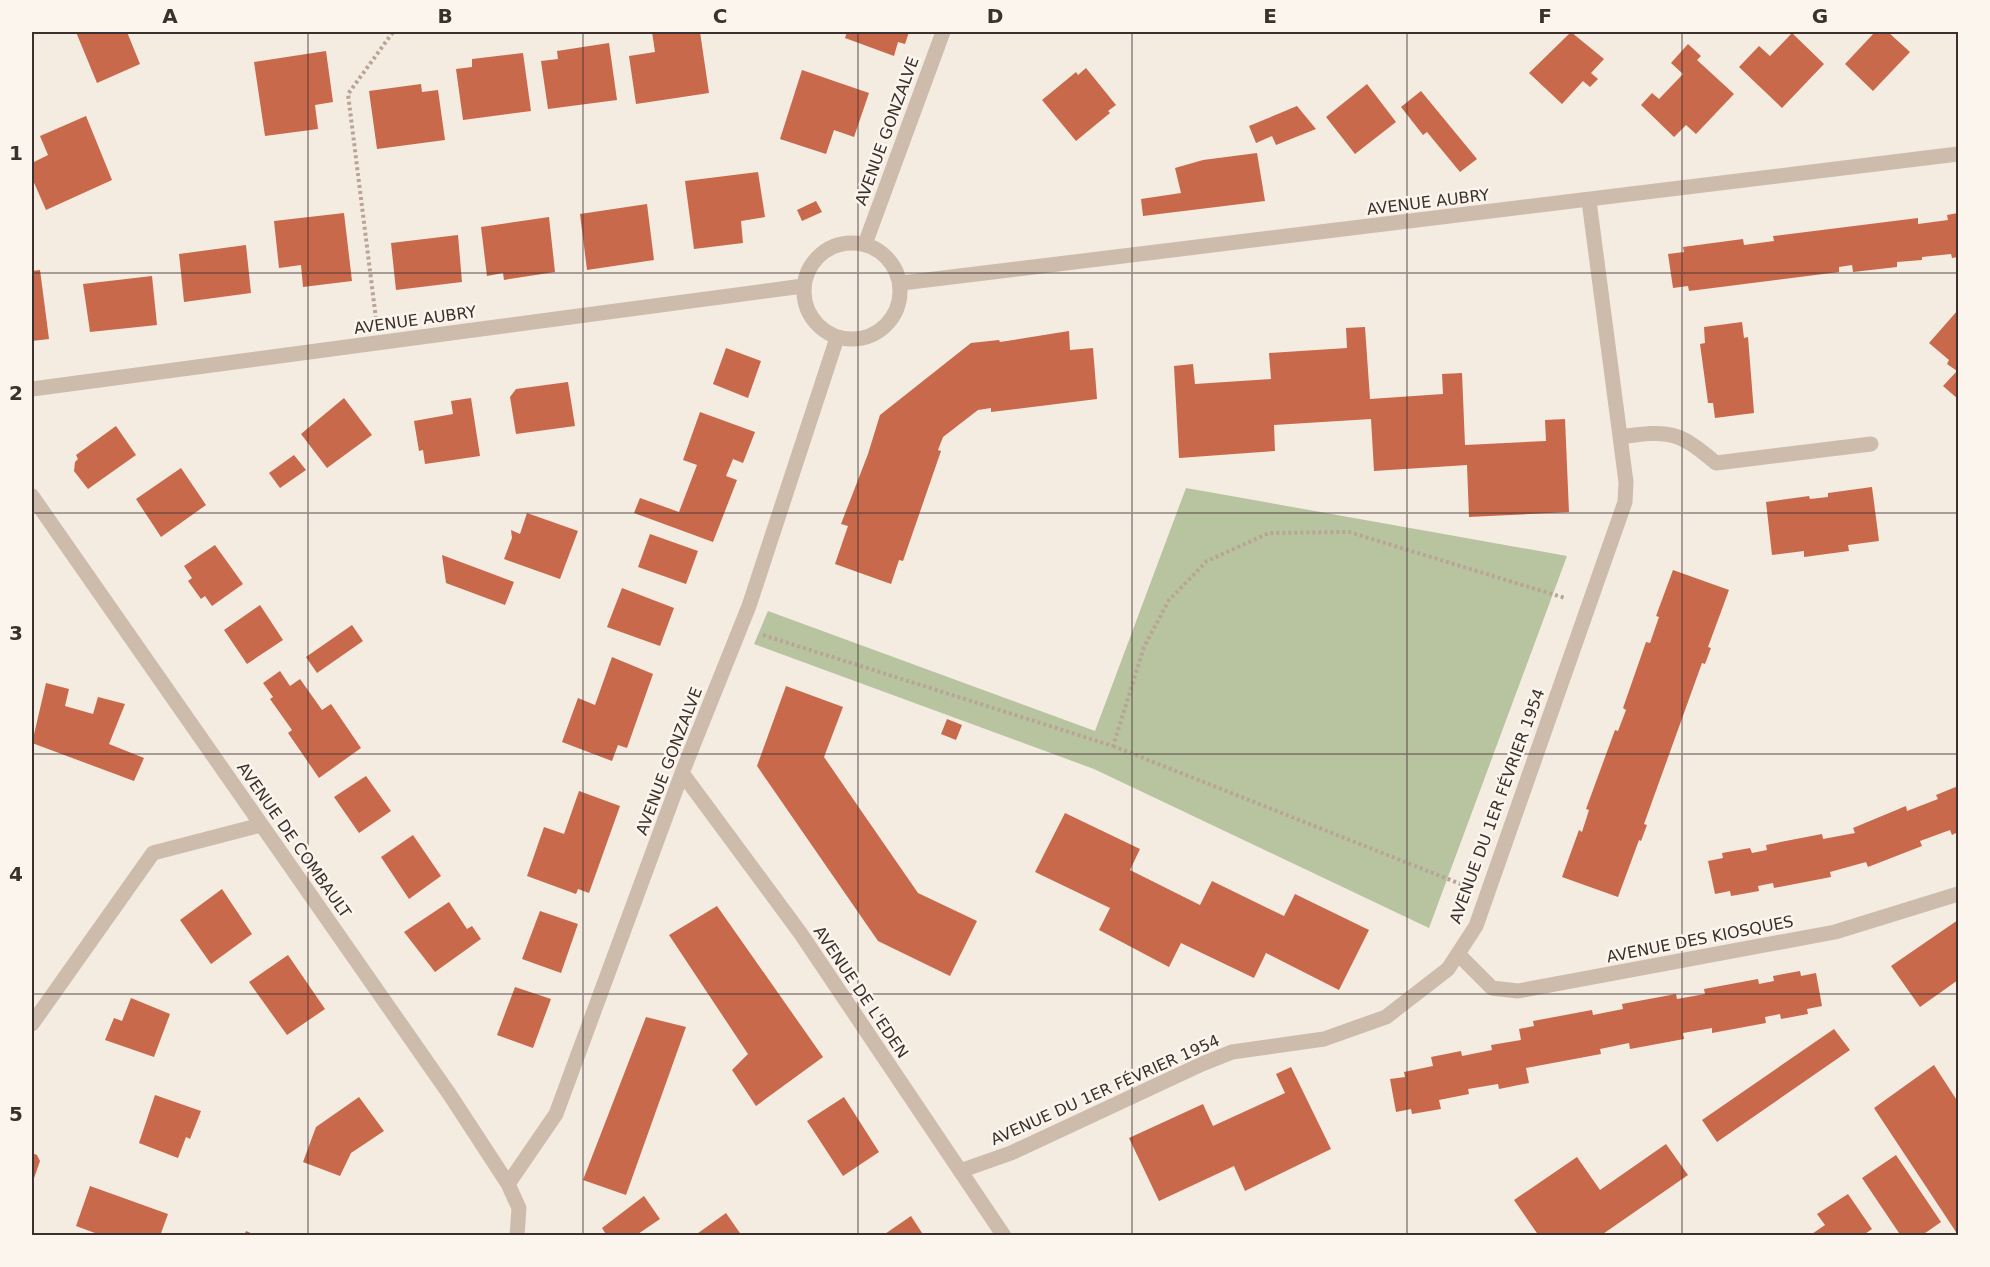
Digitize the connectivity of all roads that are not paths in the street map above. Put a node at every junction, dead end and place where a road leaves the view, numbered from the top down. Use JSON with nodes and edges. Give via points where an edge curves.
{"nodes":[{"id":1,"x":943,"y":32,"type":"edge"},
{"id":2,"x":1959,"y":154,"type":"edge"},
{"id":3,"x":1589,"y":201,"type":"junction"},
{"id":4,"x":865,"y":244,"type":"junction"},
{"id":5,"x":902,"y":283,"type":"junction"},
{"id":6,"x":804,"y":286,"type":"junction"},
{"id":7,"x":837,"y":338,"type":"junction"},
{"id":8,"x":32,"y":389,"type":"edge"},
{"id":9,"x":1621,"y":437,"type":"junction"},
{"id":10,"x":1871,"y":444,"type":"dead end"},
{"id":11,"x":32,"y":496,"type":"edge"},
{"id":12,"x":682,"y":773,"type":"junction"},
{"id":13,"x":261,"y":825,"type":"junction"},
{"id":14,"x":1959,"y":894,"type":"edge"},
{"id":15,"x":1458,"y":954,"type":"junction"},
{"id":16,"x":32,"y":1024,"type":"edge"},
{"id":17,"x":960,"y":1172,"type":"junction"},
{"id":18,"x":508,"y":1184,"type":"junction"},
{"id":19,"x":520,"y":1235,"type":"edge"},
{"id":20,"x":1004,"y":1236,"type":"edge"}],
"edges":[{"from":1,"to":4,"type":"street","name":"AVENUE GONZALVE"},
{"from":2,"to":3,"type":"street","name":"AVENUE AUBRY"},
{"from":3,"to":5,"type":"street","name":"AVENUE AUBRY"},
{"from":3,"to":9,"type":"street","name":"AVENUE DU 1ER FÉVRIER 1954"},
{"from":4,"to":5,"type":"street","via":[[881,251]]},
{"from":4,"to":6,"type":"street","via":[[838,244],[818,256],[808,269]]},
{"from":5,"to":7,"type":"street","via":[[899,304],[884,328],[869,337]]},
{"from":6,"to":7,"type":"street","via":[[805,303],[812,319]]},
{"from":6,"to":8,"type":"street","name":"AVENUE AUBRY"},
{"from":7,"to":12,"type":"street","name":"AVENUE GONZALVE","via":[[740,627]]},
{"from":9,"to":10,"type":"street","via":[[1660,431],[1688,440],[1716,463]]},
{"from":9,"to":15,"type":"street","name":"AVENUE DU 1ER FÉVRIER 1954","via":[[1624,502],[1476,926]]},
{"from":11,"to":13,"type":"street","name":"AVENUE DE COMBAULT"},
{"from":12,"to":17,"type":"street","name":"AVENUE DE L'EDEN","via":[[801,934]]},
{"from":12,"to":18,"type":"street","name":"AVENUE GONZALVE","via":[[556,1114]]},
{"from":13,"to":16,"type":"street","via":[[153,854]]},
{"from":13,"to":18,"type":"street","name":"AVENUE DE COMBAULT"},
{"from":14,"to":15,"type":"street","name":"AVENUE DES KIOSQUES","via":[[1835,932],[1518,992],[1492,988]]},
{"from":15,"to":17,"type":"street","name":"AVENUE DU 1ER FÉVRIER 1954","via":[[1448,969],[1386,1017],[1324,1039],[1232,1052],[1011,1153]]},
{"from":17,"to":20,"type":"street","name":"AVENUE DE L'EDEN"},
{"from":18,"to":19,"type":"street","name":"AVENUE DE COMBAULT","via":[[519,1208]]}]}
